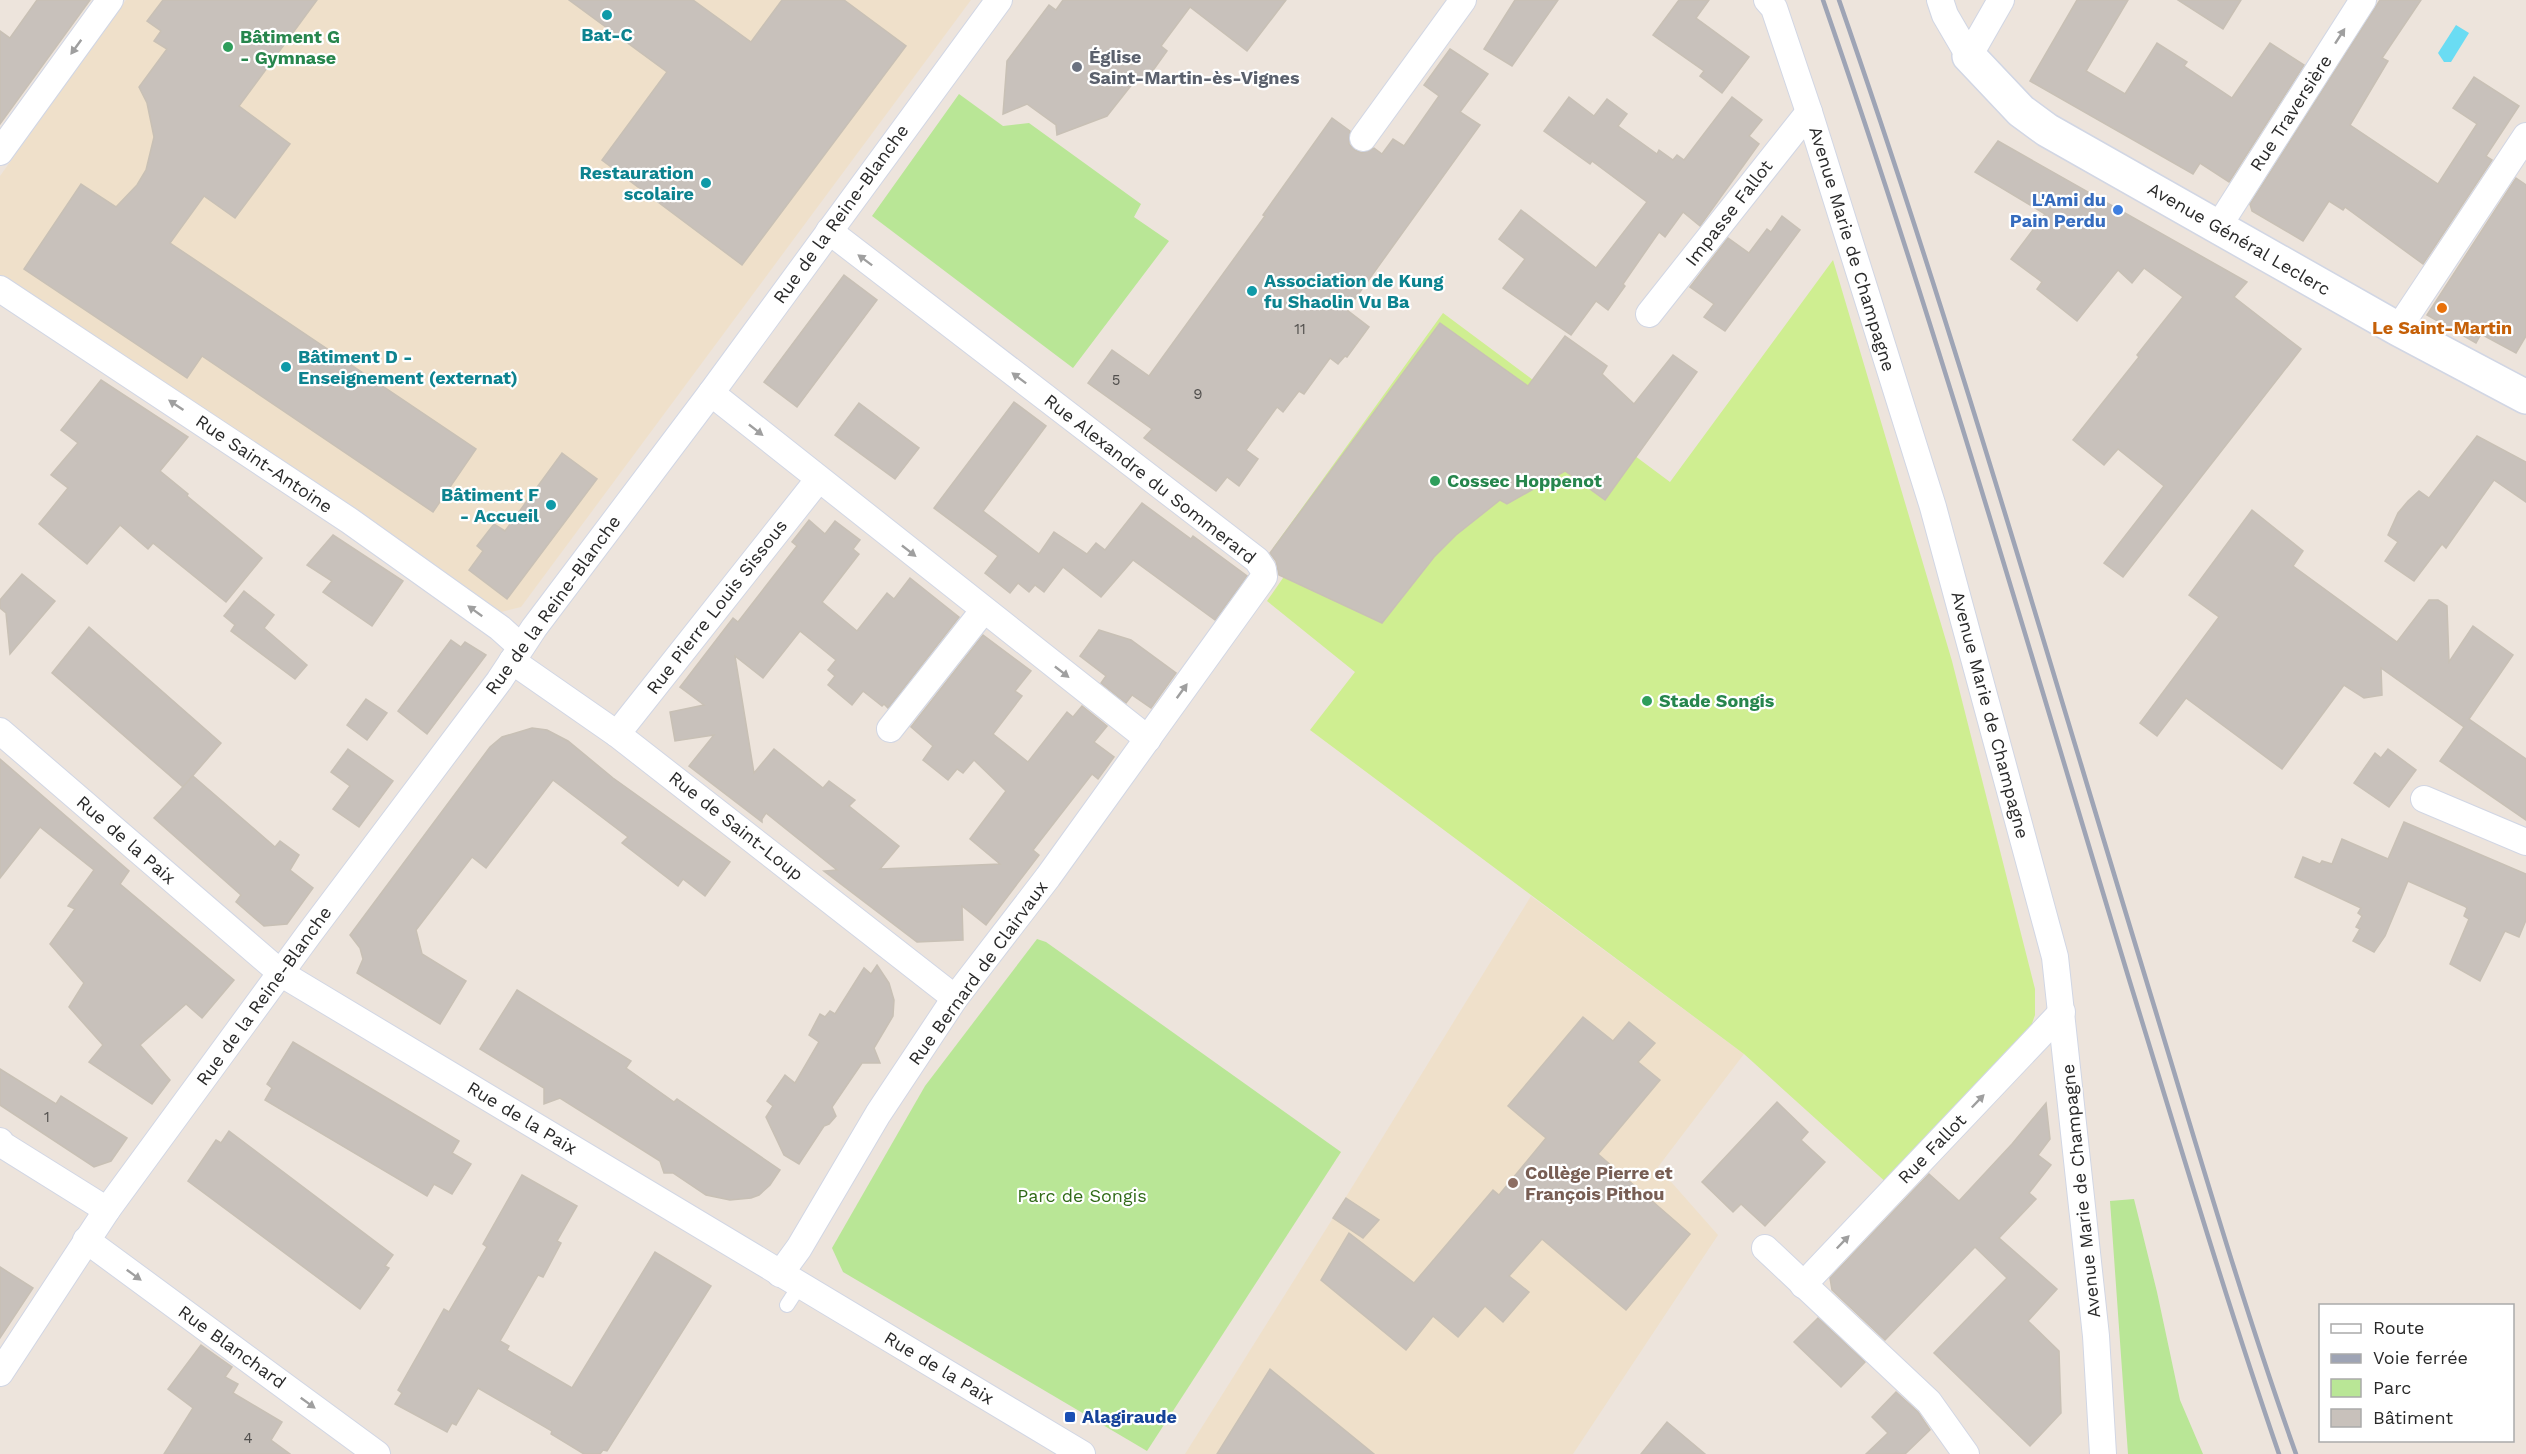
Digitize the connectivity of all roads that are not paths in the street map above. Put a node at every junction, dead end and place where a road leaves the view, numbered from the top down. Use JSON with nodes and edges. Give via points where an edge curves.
{"nodes":[{"id":1,"x":110,"y":0,"type":"edge"},
{"id":2,"x":999,"y":0,"type":"edge"},
{"id":3,"x":1463,"y":0,"type":"edge"},
{"id":4,"x":1767,"y":0,"type":"edge"},
{"id":5,"x":1940,"y":0,"type":"edge"},
{"id":6,"x":2001,"y":0,"type":"edge"},
{"id":7,"x":2363,"y":0,"type":"edge"},
{"id":8,"x":1969,"y":56,"type":"junction"},
{"id":9,"x":1809,"y":112,"type":"junction"},
{"id":10,"x":2526,"y":136,"type":"edge"},
{"id":11,"x":1363,"y":138,"type":"dead end"},
{"id":12,"x":0,"y":152,"type":"edge"},
{"id":13,"x":2218,"y":227,"type":"junction"},
{"id":14,"x":829,"y":231,"type":"junction"},
{"id":15,"x":0,"y":289,"type":"edge"},
{"id":16,"x":1649,"y":314,"type":"dead end"},
{"id":17,"x":2398,"y":329,"type":"junction"},
{"id":18,"x":711,"y":393,"type":"junction"},
{"id":19,"x":2526,"y":397,"type":"edge"},
{"id":20,"x":818,"y":480,"type":"junction"},
{"id":21,"x":983,"y":610,"type":"junction"},
{"id":22,"x":517,"y":654,"type":"junction"},
{"id":23,"x":890,"y":729,"type":"dead end"},
{"id":24,"x":0,"y":731,"type":"edge"},
{"id":25,"x":617,"y":734,"type":"junction"},
{"id":26,"x":1148,"y":739,"type":"junction"},
{"id":27,"x":2424,"y":799,"type":"dead end"},
{"id":28,"x":2525,"y":840,"type":"edge"},
{"id":29,"x":282,"y":974,"type":"junction"},
{"id":30,"x":955,"y":998,"type":"junction"},
{"id":31,"x":2062,"y":1012,"type":"junction"},
{"id":32,"x":1,"y":1144,"type":"edge"},
{"id":33,"x":107,"y":1210,"type":"junction"},
{"id":34,"x":86,"y":1240,"type":"junction"},
{"id":35,"x":1765,"y":1248,"type":"dead end"},
{"id":36,"x":1803,"y":1285,"type":"junction"},
{"id":37,"x":789,"y":1288,"type":"junction"},
{"id":38,"x":0,"y":1373,"type":"edge"},
{"id":39,"x":377,"y":1454,"type":"edge"},
{"id":40,"x":1082,"y":1454,"type":"edge"},
{"id":41,"x":1966,"y":1454,"type":"edge"},
{"id":42,"x":2103,"y":1454,"type":"edge"}],
"edges":[{"from":1,"to":12,"type":"street","one_way":true},
{"from":2,"to":14,"type":"street","name":"Rue de la Reine-Blanche"},
{"from":3,"to":11,"type":"street"},
{"from":4,"to":9,"type":"street","name":"Avenue Marie de Champagne","via":[[1774,8]]},
{"from":5,"to":8,"type":"street"},
{"from":6,"to":8,"type":"street"},
{"from":13,"to":7,"type":"street","name":"Rue Traversière","one_way":true},
{"from":8,"to":13,"type":"main road","name":"Avenue Général Leclerc","via":[[2021,111],[2047,130]]},
{"from":9,"to":16,"type":"street","name":"Impasse Fallot"},
{"from":9,"to":31,"type":"street","name":"Avenue Marie de Champagne","via":[[1933,507],[2055,957]]},
{"from":10,"to":17,"type":"street"},
{"from":13,"to":17,"type":"main road","name":"Avenue Général Leclerc"},
{"from":14,"to":18,"type":"street","name":"Rue de la Reine-Blanche"},
{"from":26,"to":14,"type":"street","name":"Rue Alexandre du Sommerard","one_way":true,"via":[[1257,589],[1264,577],[1263,569],[1257,560]]},
{"from":22,"to":15,"type":"street","name":"Rue Saint-Antoine","one_way":true,"via":[[500,628],[350,520]]},
{"from":17,"to":19,"type":"main road","name":"Avenue Général Leclerc"},
{"from":18,"to":20,"type":"street","one_way":true},
{"from":18,"to":22,"type":"street","name":"Rue de la Reine-Blanche"},
{"from":20,"to":21,"type":"street","one_way":true},
{"from":20,"to":25,"type":"street","name":"Rue Pierre Louis Sissous"},
{"from":21,"to":23,"type":"street"},
{"from":21,"to":26,"type":"street","one_way":true},
{"from":22,"to":25,"type":"street","name":"Rue de Saint-Loup"},
{"from":22,"to":29,"type":"street","name":"Rue de la Reine-Blanche"},
{"from":24,"to":29,"type":"street","name":"Rue de la Paix"},
{"from":25,"to":30,"type":"street","name":"Rue de Saint-Loup"},
{"from":26,"to":30,"type":"street","name":"Rue Bernard de Clairvaux"},
{"from":27,"to":28,"type":"street"},
{"from":29,"to":33,"type":"street","name":"Rue de la Reine-Blanche"},
{"from":29,"to":37,"type":"street","name":"Rue de la Paix"},
{"from":30,"to":37,"type":"street","name":"Rue Bernard de Clairvaux","via":[[878,1114],[799,1248]]},
{"from":36,"to":31,"type":"street","name":"Rue Fallot","one_way":true},
{"from":31,"to":42,"type":"street","name":"Avenue Marie de Champagne","via":[[2096,1336]]},
{"from":32,"to":33,"type":"street"},
{"from":33,"to":34,"type":"street","name":"Rue de la Reine-Blanche"},
{"from":34,"to":38,"type":"street","name":"Rue de la Reine-Blanche"},
{"from":34,"to":39,"type":"street","name":"Rue Blanchard","one_way":true},
{"from":35,"to":36,"type":"street"},
{"from":36,"to":41,"type":"street","via":[[1929,1402]]},
{"from":37,"to":40,"type":"street","name":"Rue de la Paix"}]}
